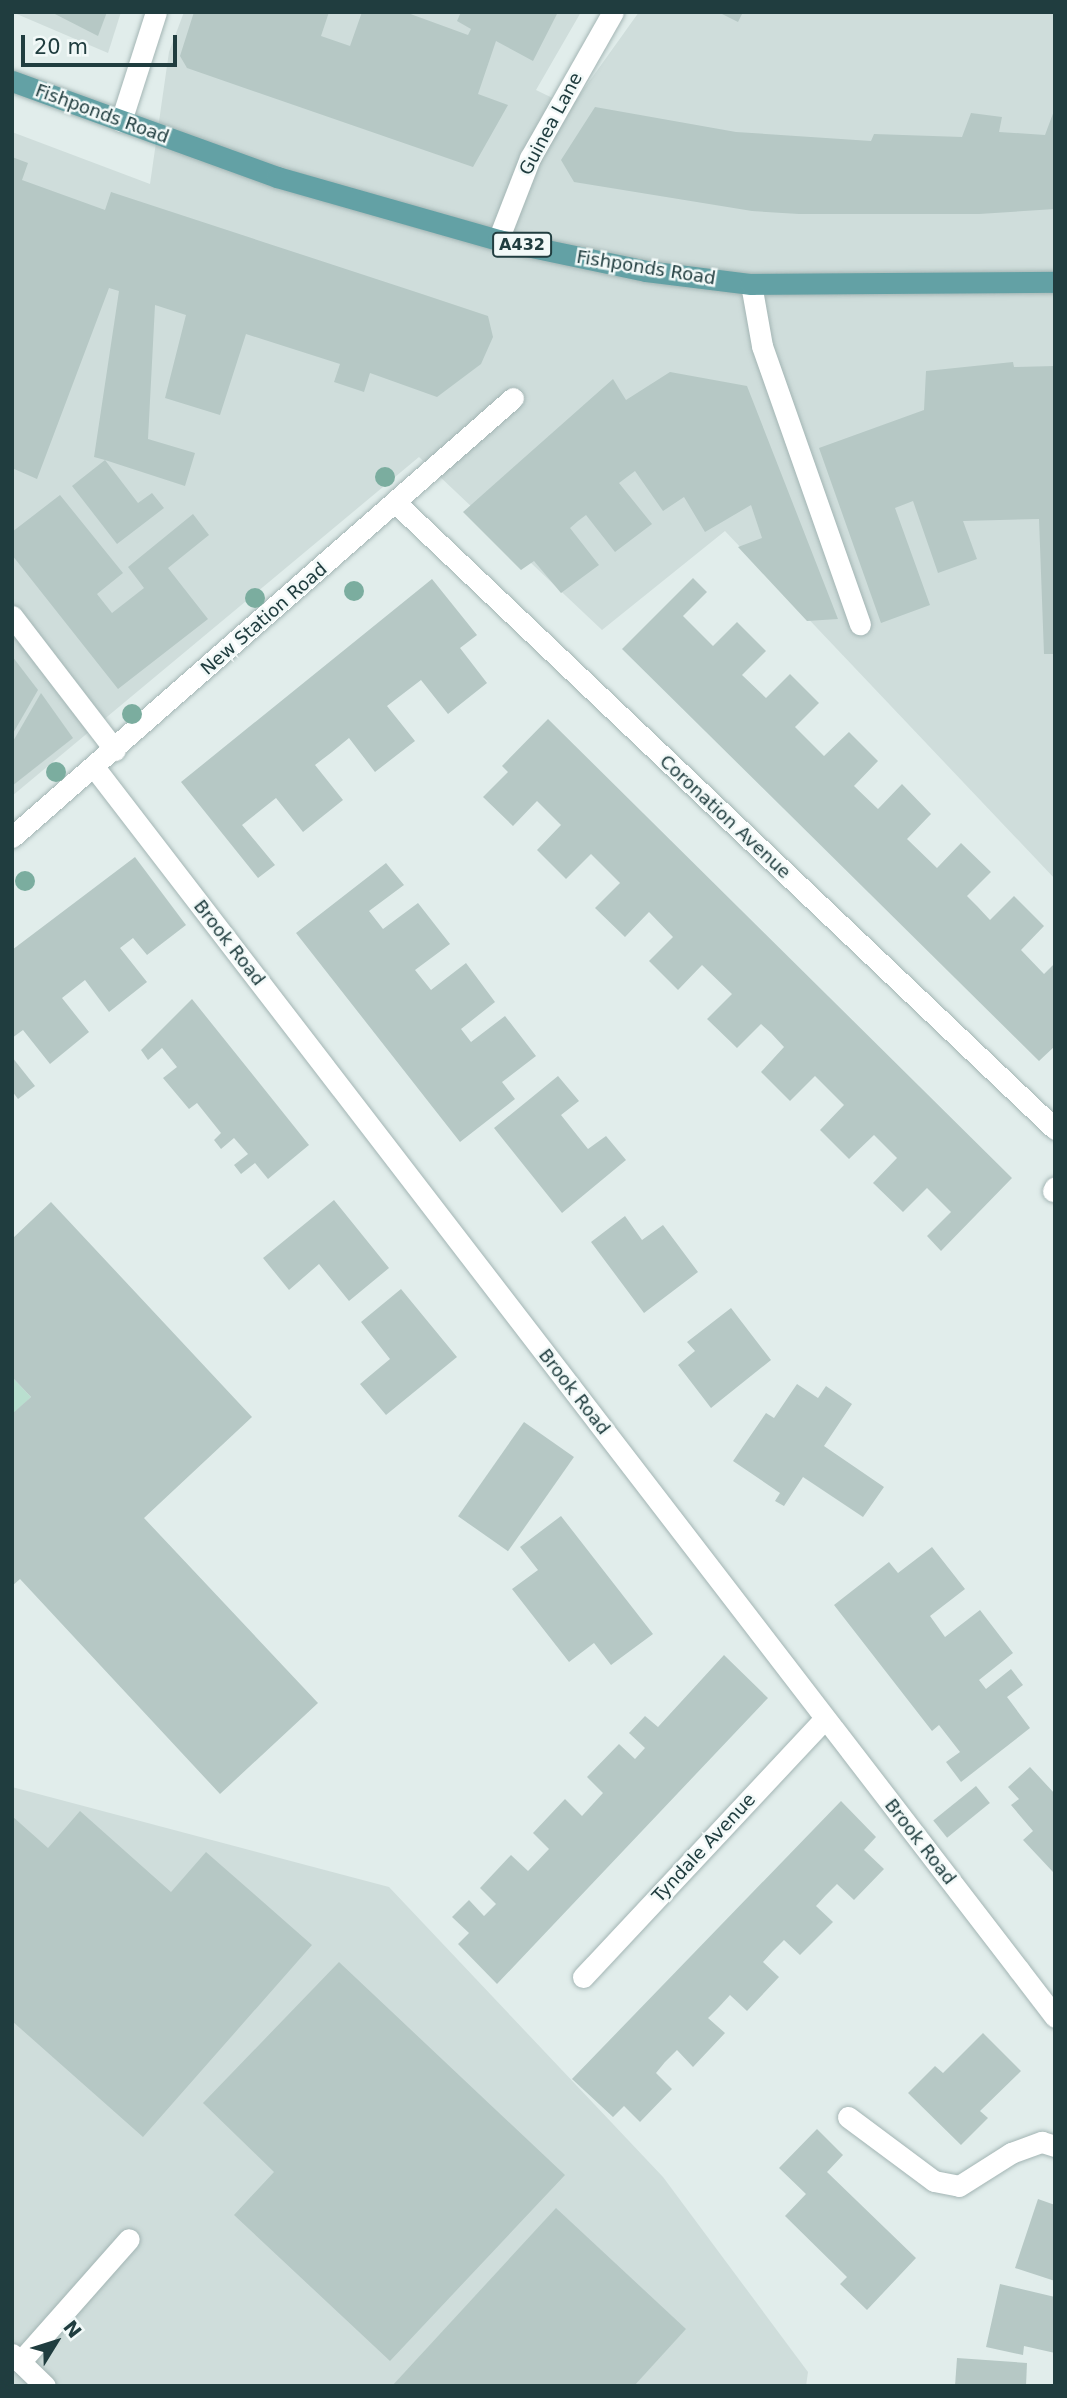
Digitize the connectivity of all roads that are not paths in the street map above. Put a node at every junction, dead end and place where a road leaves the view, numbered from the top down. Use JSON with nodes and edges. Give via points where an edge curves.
{"nodes":[{"id":1,"x":156,"y":12,"type":"edge"},
{"id":2,"x":613,"y":12,"type":"edge"},
{"id":3,"x":12,"y":81,"type":"edge"},
{"id":4,"x":121,"y":121,"type":"junction"},
{"id":5,"x":498,"y":240,"type":"junction"},
{"id":6,"x":1055,"y":282,"type":"edge"},
{"id":7,"x":751,"y":284,"type":"junction"},
{"id":8,"x":513,"y":398,"type":"dead end"},
{"id":9,"x":396,"y":503,"type":"junction"},
{"id":10,"x":12,"y":616,"type":"edge"},
{"id":11,"x":860,"y":624,"type":"dead end"},
{"id":12,"x":114,"y":750,"type":"junction"},
{"id":13,"x":94,"y":767,"type":"junction"},
{"id":14,"x":12,"y":837,"type":"edge"},
{"id":15,"x":1055,"y":1129,"type":"edge"},
{"id":16,"x":825,"y":1718,"type":"junction"},
{"id":17,"x":583,"y":1978,"type":"dead end"},
{"id":18,"x":1055,"y":2017,"type":"edge"},
{"id":19,"x":848,"y":2117,"type":"dead end"},
{"id":20,"x":1055,"y":2146,"type":"edge"},
{"id":21,"x":130,"y":2239,"type":"dead end"},
{"id":22,"x":16,"y":2358,"type":"edge"},
{"id":23,"x":46,"y":2386,"type":"edge"}],
"edges":[{"from":1,"to":4,"type":"street"},
{"from":2,"to":5,"type":"street","name":"Guinea Lane","via":[[530,158]]},
{"from":3,"to":4,"type":"main road","name":"Fishponds Road","number":"A432"},
{"from":4,"to":5,"type":"main road","name":"Fishponds Road","number":"A432","via":[[277,177]]},
{"from":5,"to":7,"type":"main road","name":"Fishponds Road","number":"A432","via":[[646,271]]},
{"from":6,"to":7,"type":"main road","name":"Fishponds Road","number":"A432"},
{"from":7,"to":11,"type":"street","via":[[762,346]]},
{"from":8,"to":9,"type":"street","name":"New Station Road"},
{"from":9,"to":12,"type":"street","name":"New Station Road"},
{"from":9,"to":15,"type":"street","name":"Coronation Avenue"},
{"from":10,"to":12,"type":"street"},
{"from":12,"to":13,"type":"street","name":"New Station Road"},
{"from":13,"to":14,"type":"street","name":"New Station Road"},
{"from":13,"to":16,"type":"street","name":"Brook Road"},
{"from":16,"to":17,"type":"street","name":"Tyndale Avenue"},
{"from":16,"to":18,"type":"street","name":"Brook Road"},
{"from":19,"to":20,"type":"street","via":[[934,2181],[959,2186],[1011,2153],[1042,2142]]},
{"from":21,"to":22,"type":"street"},
{"from":22,"to":23,"type":"street"}]}
